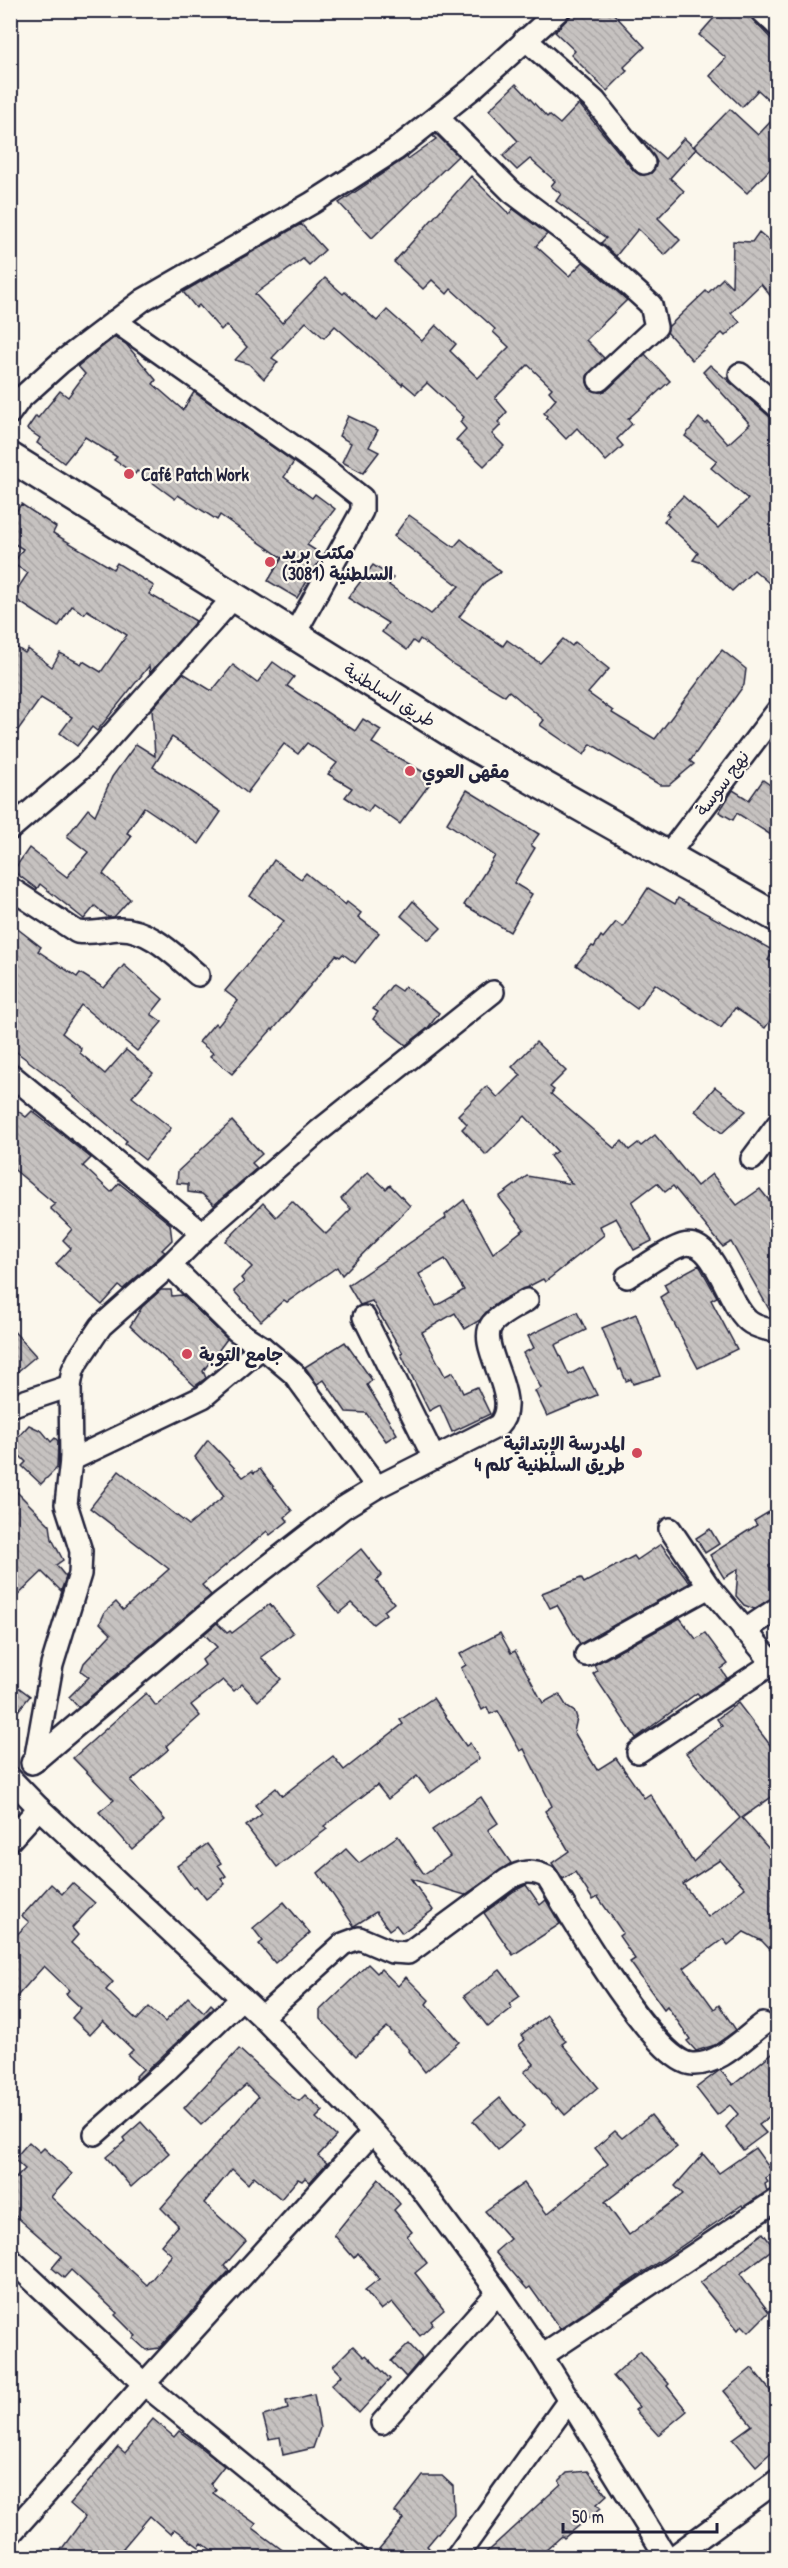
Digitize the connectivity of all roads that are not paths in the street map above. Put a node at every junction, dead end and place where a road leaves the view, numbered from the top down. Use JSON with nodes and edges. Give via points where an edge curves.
{"nodes":[{"id":1,"x":559,"y":10,"type":"edge"},
{"id":2,"x":761,"y":10,"type":"edge"},
{"id":3,"x":777,"y":26,"type":"edge"},
{"id":4,"x":525,"y":39,"type":"junction"},
{"id":5,"x":437,"y":117,"type":"junction"},
{"id":6,"x":644,"y":163,"type":"dead end"},
{"id":7,"x":115,"y":321,"type":"junction"},
{"id":8,"x":740,"y":374,"type":"dead end"},
{"id":9,"x":599,"y":380,"type":"dead end"},
{"id":10,"x":777,"y":407,"type":"edge"},
{"id":11,"x":10,"y":413,"type":"edge"},
{"id":12,"x":13,"y":465,"type":"edge"},
{"id":13,"x":234,"y":597,"type":"junction"},
{"id":14,"x":294,"y":635,"type":"junction"},
{"id":15,"x":777,"y":710,"type":"edge"},
{"id":16,"x":10,"y":829,"type":"edge"},
{"id":17,"x":667,"y":856,"type":"junction"},
{"id":18,"x":10,"y":888,"type":"edge"},
{"id":19,"x":777,"y":918,"type":"edge"},
{"id":20,"x":198,"y":975,"type":"dead end"},
{"id":21,"x":492,"y":992,"type":"dead end"},
{"id":22,"x":10,"y":1074,"type":"edge"},
{"id":23,"x":777,"y":1124,"type":"edge"},
{"id":24,"x":752,"y":1159,"type":"dead end"},
{"id":25,"x":202,"y":1233,"type":"junction"},
{"id":26,"x":170,"y":1266,"type":"junction"},
{"id":27,"x":627,"y":1277,"type":"dead end"},
{"id":28,"x":527,"y":1300,"type":"dead end"},
{"id":29,"x":364,"y":1317,"type":"dead end"},
{"id":30,"x":777,"y":1332,"type":"edge"},
{"id":31,"x":262,"y":1347,"type":"junction"},
{"id":32,"x":70,"y":1386,"type":"junction"},
{"id":33,"x":10,"y":1406,"type":"edge"},
{"id":34,"x":434,"y":1458,"type":"junction"},
{"id":35,"x":71,"y":1460,"type":"junction"},
{"id":36,"x":377,"y":1487,"type":"junction"},
{"id":37,"x":670,"y":1529,"type":"dead end"},
{"id":38,"x":709,"y":1587,"type":"junction"},
{"id":39,"x":777,"y":1608,"type":"edge"},
{"id":40,"x":744,"y":1631,"type":"junction"},
{"id":41,"x":586,"y":1655,"type":"dead end"},
{"id":42,"x":775,"y":1666,"type":"edge"},
{"id":43,"x":638,"y":1752,"type":"dead end"},
{"id":44,"x":35,"y":1761,"type":"junction"},
{"id":45,"x":12,"y":1779,"type":"edge"},
{"id":46,"x":39,"y":1808,"type":"junction"},
{"id":47,"x":10,"y":1840,"type":"edge"},
{"id":48,"x":242,"y":1998,"type":"junction"},
{"id":49,"x":262,"y":2017,"type":"junction"},
{"id":50,"x":763,"y":2024,"type":"dead end"},
{"id":51,"x":373,"y":2132,"type":"junction"},
{"id":52,"x":95,"y":2134,"type":"dead end"},
{"id":53,"x":777,"y":2199,"type":"edge"},
{"id":54,"x":10,"y":2259,"type":"edge"},
{"id":55,"x":498,"y":2292,"type":"junction"},
{"id":56,"x":542,"y":2356,"type":"junction"},
{"id":57,"x":144,"y":2384,"type":"junction"},
{"id":58,"x":569,"y":2400,"type":"junction"},
{"id":59,"x":382,"y":2423,"type":"dead end"},
{"id":60,"x":777,"y":2480,"type":"edge"},
{"id":61,"x":10,"y":2534,"type":"edge"},
{"id":62,"x":357,"y":2558,"type":"edge"},
{"id":63,"x":456,"y":2558,"type":"edge"},
{"id":64,"x":667,"y":2558,"type":"edge"},
{"id":65,"x":672,"y":2558,"type":"edge"}],
"edges":[{"from":1,"to":4,"type":"street"},
{"from":2,"to":3,"type":"street"},
{"from":4,"to":5,"type":"street"},
{"from":4,"to":6,"type":"street","via":[[595,101]]},
{"from":5,"to":7,"type":"street","via":[[395,150],[312,204],[171,283]]},
{"from":5,"to":9,"type":"street","via":[[512,192],[598,257],[651,305],[656,327]]},
{"from":7,"to":11,"type":"street","via":[[60,363]]},
{"from":7,"to":14,"type":"street","via":[[362,498],[362,511]]},
{"from":8,"to":10,"type":"street"},
{"from":12,"to":13,"type":"main road","name":"طريق السلطنية"},
{"from":13,"to":14,"type":"main road","name":"طريق السلطنية"},
{"from":13,"to":16,"type":"street","via":[[86,764]]},
{"from":14,"to":17,"type":"main road","name":"طريق السلطنية","via":[[468,743]]},
{"from":15,"to":17,"type":"street","name":"نهج سوسة"},
{"from":17,"to":19,"type":"main road","name":"طريق السلطنية"},
{"from":18,"to":20,"type":"street","via":[[77,932],[140,932]]},
{"from":21,"to":25,"type":"street","via":[[320,1130]]},
{"from":22,"to":25,"type":"street"},
{"from":23,"to":24,"type":"street"},
{"from":25,"to":26,"type":"street"},
{"from":26,"to":31,"type":"street","via":[[237,1331]]},
{"from":26,"to":32,"type":"street","via":[[101,1326],[78,1360]]},
{"from":27,"to":30,"type":"street","via":[[682,1245],[694,1244],[705,1250],[739,1311],[750,1323]]},
{"from":28,"to":34,"type":"street","via":[[490,1326],[489,1338],[507,1406],[505,1419],[486,1433]]},
{"from":29,"to":34,"type":"street"},
{"from":31,"to":35,"type":"street","via":[[203,1397]]},
{"from":31,"to":36,"type":"street","via":[[294,1374]]},
{"from":32,"to":33,"type":"street"},
{"from":32,"to":35,"type":"street"},
{"from":34,"to":36,"type":"street"},
{"from":35,"to":44,"type":"street","via":[[66,1504],[81,1551],[80,1574],[51,1665]]},
{"from":36,"to":44,"type":"street","via":[[343,1508],[222,1602]]},
{"from":37,"to":38,"type":"street"},
{"from":38,"to":40,"type":"street"},
{"from":38,"to":41,"type":"street"},
{"from":39,"to":40,"type":"street"},
{"from":40,"to":42,"type":"street"},
{"from":42,"to":43,"type":"street"},
{"from":44,"to":45,"type":"street"},
{"from":45,"to":46,"type":"street"},
{"from":46,"to":47,"type":"street"},
{"from":46,"to":48,"type":"street"},
{"from":48,"to":49,"type":"street"},
{"from":48,"to":52,"type":"street"},
{"from":49,"to":50,"type":"street","via":[[343,1944],[359,1938],[392,1952],[408,1953],[507,1880],[519,1872],[530,1871],[547,1877],[635,2012],[652,2035],[679,2059],[690,2064],[714,2060]]},
{"from":49,"to":51,"type":"street"},
{"from":51,"to":55,"type":"street","via":[[412,2176]]},
{"from":51,"to":57,"type":"street"},
{"from":53,"to":56,"type":"street"},
{"from":54,"to":57,"type":"street"},
{"from":55,"to":56,"type":"street"},
{"from":55,"to":59,"type":"street"},
{"from":56,"to":58,"type":"street"},
{"from":57,"to":61,"type":"street"},
{"from":57,"to":62,"type":"street"},
{"from":58,"to":63,"type":"street"},
{"from":58,"to":64,"type":"street"},
{"from":60,"to":65,"type":"street"}]}
